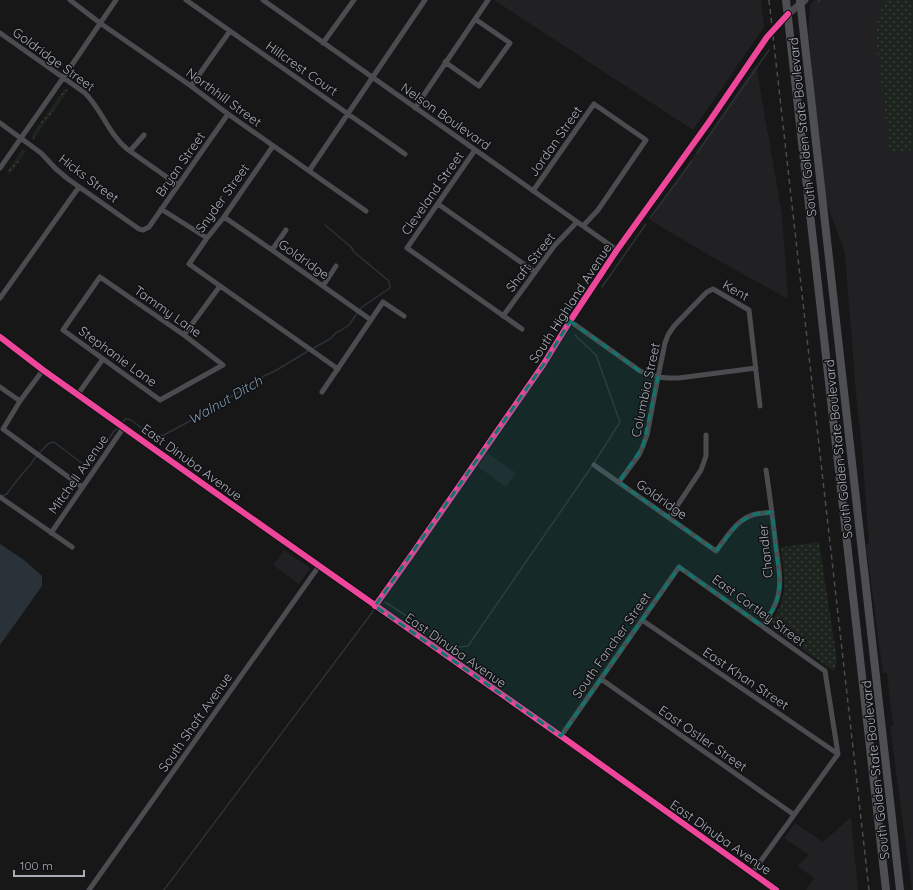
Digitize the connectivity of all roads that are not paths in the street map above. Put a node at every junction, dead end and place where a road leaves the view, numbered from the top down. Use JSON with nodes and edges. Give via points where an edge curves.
{"nodes":[{"id":1,"x":70,"y":0,"type":"edge"},
{"id":2,"x":116,"y":0,"type":"edge"},
{"id":3,"x":186,"y":0,"type":"edge"},
{"id":4,"x":263,"y":0,"type":"edge"},
{"id":5,"x":354,"y":0,"type":"edge"},
{"id":6,"x":425,"y":0,"type":"edge"},
{"id":7,"x":488,"y":0,"type":"edge"},
{"id":8,"x":786,"y":0,"type":"edge"},
{"id":9,"x":802,"y":1,"type":"edge"},
{"id":10,"x":788,"y":14,"type":"junction"},
{"id":11,"x":475,"y":19,"type":"junction"},
{"id":12,"x":100,"y":23,"type":"junction"},
{"id":13,"x":230,"y":31,"type":"junction"},
{"id":14,"x":0,"y":33,"type":"edge"},
{"id":15,"x":323,"y":43,"type":"junction"},
{"id":16,"x":445,"y":62,"type":"junction"},
{"id":17,"x":372,"y":77,"type":"junction"},
{"id":18,"x":63,"y":78,"type":"junction"},
{"id":19,"x":191,"y":86,"type":"junction"},
{"id":20,"x":415,"y":108,"type":"junction"},
{"id":21,"x":228,"y":114,"type":"junction"},
{"id":22,"x":348,"y":114,"type":"junction"},
{"id":23,"x":0,"y":123,"type":"edge"},
{"id":24,"x":144,"y":134,"type":"dead end"},
{"id":25,"x":21,"y":138,"type":"junction"},
{"id":26,"x":274,"y":146,"type":"junction"},
{"id":27,"x":475,"y":150,"type":"junction"},
{"id":28,"x":130,"y":151,"type":"junction"},
{"id":29,"x":405,"y":154,"type":"dead end"},
{"id":30,"x":0,"y":168,"type":"edge"},
{"id":31,"x":309,"y":171,"type":"junction"},
{"id":32,"x":178,"y":185,"type":"junction"},
{"id":33,"x":79,"y":187,"type":"junction"},
{"id":34,"x":533,"y":191,"type":"junction"},
{"id":35,"x":438,"y":204,"type":"junction"},
{"id":36,"x":161,"y":209,"type":"junction"},
{"id":37,"x":366,"y":211,"type":"dead end"},
{"id":38,"x":224,"y":217,"type":"junction"},
{"id":39,"x":577,"y":222,"type":"junction"},
{"id":40,"x":583,"y":226,"type":"junction"},
{"id":41,"x":149,"y":227,"type":"joint"},
{"id":42,"x":286,"y":230,"type":"dead end"},
{"id":43,"x":207,"y":238,"type":"junction"},
{"id":44,"x":272,"y":250,"type":"junction"},
{"id":45,"x":617,"y":250,"type":"junction"},
{"id":46,"x":336,"y":266,"type":"dead end"},
{"id":47,"x":535,"y":272,"type":"junction"},
{"id":48,"x":100,"y":277,"type":"joint"},
{"id":49,"x":220,"y":286,"type":"junction"},
{"id":50,"x":323,"y":286,"type":"junction"},
{"id":51,"x":713,"y":289,"type":"joint"},
{"id":52,"x":0,"y":298,"type":"edge"},
{"id":53,"x":404,"y":316,"type":"dead end"},
{"id":54,"x":503,"y":316,"type":"junction"},
{"id":55,"x":371,"y":320,"type":"junction"},
{"id":56,"x":570,"y":322,"type":"junction"},
{"id":57,"x":522,"y":329,"type":"dead end"},
{"id":58,"x":184,"y":336,"type":"junction"},
{"id":59,"x":0,"y":337,"type":"edge"},
{"id":60,"x":103,"y":359,"type":"junction"},
{"id":61,"x":756,"y":368,"type":"junction"},
{"id":62,"x":43,"y":370,"type":"junction"},
{"id":63,"x":338,"y":370,"type":"junction"},
{"id":64,"x":658,"y":377,"type":"junction"},
{"id":65,"x":0,"y":387,"type":"edge"},
{"id":66,"x":322,"y":392,"type":"dead end"},
{"id":67,"x":78,"y":394,"type":"junction"},
{"id":68,"x":160,"y":400,"type":"joint"},
{"id":69,"x":20,"y":401,"type":"junction"},
{"id":70,"x":760,"y":406,"type":"dead end"},
{"id":71,"x":124,"y":427,"type":"junction"},
{"id":72,"x":706,"y":435,"type":"dead end"},
{"id":73,"x":594,"y":465,"type":"dead end"},
{"id":74,"x":766,"y":470,"type":"dead end"},
{"id":75,"x":619,"y":482,"type":"junction"},
{"id":76,"x":82,"y":487,"type":"junction"},
{"id":77,"x":0,"y":497,"type":"edge"},
{"id":78,"x":772,"y":512,"type":"junction"},
{"id":79,"x":669,"y":518,"type":"junction"},
{"id":80,"x":51,"y":533,"type":"junction"},
{"id":81,"x":72,"y":547,"type":"dead end"},
{"id":82,"x":319,"y":566,"type":"junction"},
{"id":83,"x":679,"y":567,"type":"joint"},
{"id":84,"x":375,"y":606,"type":"junction"},
{"id":85,"x":642,"y":620,"type":"junction"},
{"id":86,"x":762,"y":626,"type":"junction"},
{"id":87,"x":601,"y":679,"type":"junction"},
{"id":88,"x":561,"y":736,"type":"junction"},
{"id":89,"x":838,"y":754,"type":"junction"},
{"id":90,"x":793,"y":814,"type":"junction"},
{"id":91,"x":752,"y":873,"type":"junction"},
{"id":92,"x":89,"y":890,"type":"edge"},
{"id":93,"x":776,"y":890,"type":"edge"},
{"id":94,"x":886,"y":890,"type":"edge"},
{"id":95,"x":900,"y":890,"type":"edge"}],
"edges":[{"from":1,"to":12,"type":"street","name":"Northhill Street"},
{"from":2,"to":12,"type":"street"},
{"from":3,"to":13,"type":"street","name":"Hillcrest Court"},
{"from":4,"to":15,"type":"street","name":"Nelson Boulevard"},
{"from":5,"to":15,"type":"street"},
{"from":6,"to":17,"type":"street"},
{"from":7,"to":11,"type":"street"},
{"from":8,"to":10,"type":"main road","name":"South Golden State Boulevard"},
{"from":9,"to":10,"type":"street","name":"South Highland Avenue"},
{"from":9,"to":95,"type":"main road","name":"South Golden State Boulevard"},
{"from":10,"to":45,"type":"street","name":"South Highland Avenue","via":[[767,37]]},
{"from":10,"to":94,"type":"main road","name":"South Golden State Boulevard"},
{"from":11,"to":16,"type":"street"},
{"from":11,"to":16,"type":"street","via":[[510,43],[479,86]]},
{"from":12,"to":18,"type":"street"},
{"from":12,"to":19,"type":"street","name":"Northhill Street"},
{"from":13,"to":19,"type":"street"},
{"from":13,"to":22,"type":"street","name":"Hillcrest Court"},
{"from":14,"to":18,"type":"street","name":"Goldridge Street"},
{"from":15,"to":17,"type":"street","name":"Nelson Boulevard"},
{"from":16,"to":20,"type":"street"},
{"from":17,"to":20,"type":"street","name":"Nelson Boulevard"},
{"from":17,"to":22,"type":"street"},
{"from":18,"to":25,"type":"street"},
{"from":18,"to":28,"type":"street","name":"Goldridge Street","via":[[90,98],[116,138]]},
{"from":19,"to":21,"type":"street","name":"Northhill Street"},
{"from":20,"to":27,"type":"street","name":"Nelson Boulevard"},
{"from":21,"to":26,"type":"street","name":"Northhill Street"},
{"from":21,"to":32,"type":"street","name":"Bryan Street"},
{"from":22,"to":29,"type":"street","name":"Hillcrest Court"},
{"from":22,"to":31,"type":"street"},
{"from":23,"to":25,"type":"street","name":"Hicks Street"},
{"from":24,"to":28,"type":"street"},
{"from":25,"to":30,"type":"street"},
{"from":25,"to":33,"type":"street","name":"Hicks Street"},
{"from":26,"to":31,"type":"street","name":"Northhill Street"},
{"from":26,"to":38,"type":"street","name":"Snyder Street"},
{"from":27,"to":34,"type":"street","name":"Nelson Boulevard"},
{"from":27,"to":35,"type":"street","name":"Cleveland Street"},
{"from":28,"to":32,"type":"street","name":"Goldridge Street"},
{"from":31,"to":37,"type":"street","name":"Northhill Street"},
{"from":32,"to":36,"type":"street","name":"Bryan Street"},
{"from":33,"to":41,"type":"street","name":"Hicks Street","via":[[139,229]]},
{"from":33,"to":52,"type":"street"},
{"from":34,"to":39,"type":"street","name":"Nelson Boulevard"},
{"from":34,"to":40,"type":"street","name":"Jordan Street","via":[[594,104],[646,140],[598,210]]},
{"from":35,"to":47,"type":"street"},
{"from":35,"to":54,"type":"street","name":"Cleveland Street","via":[[407,248]]},
{"from":36,"to":41,"type":"street","name":"Bryan Street"},
{"from":36,"to":43,"type":"street"},
{"from":38,"to":43,"type":"street","name":"Snyder Street"},
{"from":38,"to":44,"type":"street","name":"Goldridge"},
{"from":39,"to":40,"type":"street","name":"Nelson Boulevard"},
{"from":39,"to":47,"type":"street","name":"Shaft Street","via":[[555,245]]},
{"from":40,"to":45,"type":"street","name":"Nelson Boulevard"},
{"from":42,"to":44,"type":"street"},
{"from":43,"to":49,"type":"street","name":"Snyder Street","via":[[189,264]]},
{"from":44,"to":50,"type":"street","name":"Goldridge"},
{"from":45,"to":56,"type":"street","name":"South Highland Avenue"},
{"from":46,"to":50,"type":"street"},
{"from":47,"to":54,"type":"street","name":"Shaft Street"},
{"from":48,"to":58,"type":"street","name":"Tammy Lane"},
{"from":48,"to":60,"type":"street","name":"Stephanie Lane","via":[[63,330]]},
{"from":49,"to":58,"type":"street"},
{"from":49,"to":63,"type":"street"},
{"from":50,"to":55,"type":"street","name":"Goldridge"},
{"from":51,"to":61,"type":"street","name":"Kent","via":[[749,310]]},
{"from":51,"to":64,"type":"street","name":"Columbia Street","via":[[697,302],[668,335]]},
{"from":53,"to":55,"type":"street","via":[[383,302]]},
{"from":54,"to":57,"type":"street"},
{"from":55,"to":63,"type":"street"},
{"from":56,"to":64,"type":"street","via":[[634,367]]},
{"from":56,"to":84,"type":"street","name":"South Highland Avenue","via":[[539,371]]},
{"from":58,"to":68,"type":"street","name":"Tammy Lane","via":[[223,365]]},
{"from":59,"to":62,"type":"street"},
{"from":60,"to":67,"type":"street"},
{"from":60,"to":68,"type":"street","name":"Stephanie Lane"},
{"from":61,"to":64,"type":"street","via":[[679,378]]},
{"from":61,"to":70,"type":"street"},
{"from":62,"to":67,"type":"street","name":"East Dinuba Avenue"},
{"from":62,"to":69,"type":"street"},
{"from":63,"to":66,"type":"street"},
{"from":64,"to":75,"type":"street","name":"Columbia Street","via":[[645,441],[639,455]]},
{"from":65,"to":69,"type":"street"},
{"from":67,"to":71,"type":"street","name":"East Dinuba Avenue"},
{"from":69,"to":76,"type":"street","via":[[3,430]]},
{"from":71,"to":76,"type":"street","name":"Mitchell Avenue"},
{"from":71,"to":82,"type":"street","name":"East Dinuba Avenue"},
{"from":72,"to":79,"type":"street","via":[[707,451],[701,470]]},
{"from":73,"to":75,"type":"street","name":"Goldridge"},
{"from":74,"to":78,"type":"street","name":"Chandler"},
{"from":75,"to":79,"type":"street","name":"Goldridge"},
{"from":76,"to":80,"type":"street","name":"Mitchell Avenue"},
{"from":77,"to":80,"type":"street"},
{"from":78,"to":79,"type":"street","name":"Goldridge","via":[[755,514],[738,523],[716,551]]},
{"from":78,"to":86,"type":"street","name":"Chandler","via":[[780,586],[776,605]]},
{"from":80,"to":81,"type":"street"},
{"from":82,"to":84,"type":"street","name":"East Dinuba Avenue"},
{"from":82,"to":92,"type":"street","name":"South Shaft Avenue"},
{"from":83,"to":85,"type":"street","name":"South Fancher Street"},
{"from":83,"to":86,"type":"street","name":"East Cortley Street"},
{"from":84,"to":88,"type":"street","name":"East Dinuba Avenue"},
{"from":85,"to":87,"type":"street","name":"South Fancher Street"},
{"from":85,"to":89,"type":"street","name":"East Khan Street"},
{"from":86,"to":89,"type":"street","name":"East Cortley Street","via":[[825,672]]},
{"from":87,"to":88,"type":"street","name":"South Fancher Street"},
{"from":87,"to":90,"type":"street","name":"East Ostler Street"},
{"from":88,"to":91,"type":"street","name":"East Dinuba Avenue"},
{"from":89,"to":90,"type":"street"},
{"from":90,"to":91,"type":"street"},
{"from":91,"to":93,"type":"street","name":"East Dinuba Avenue"}]}
